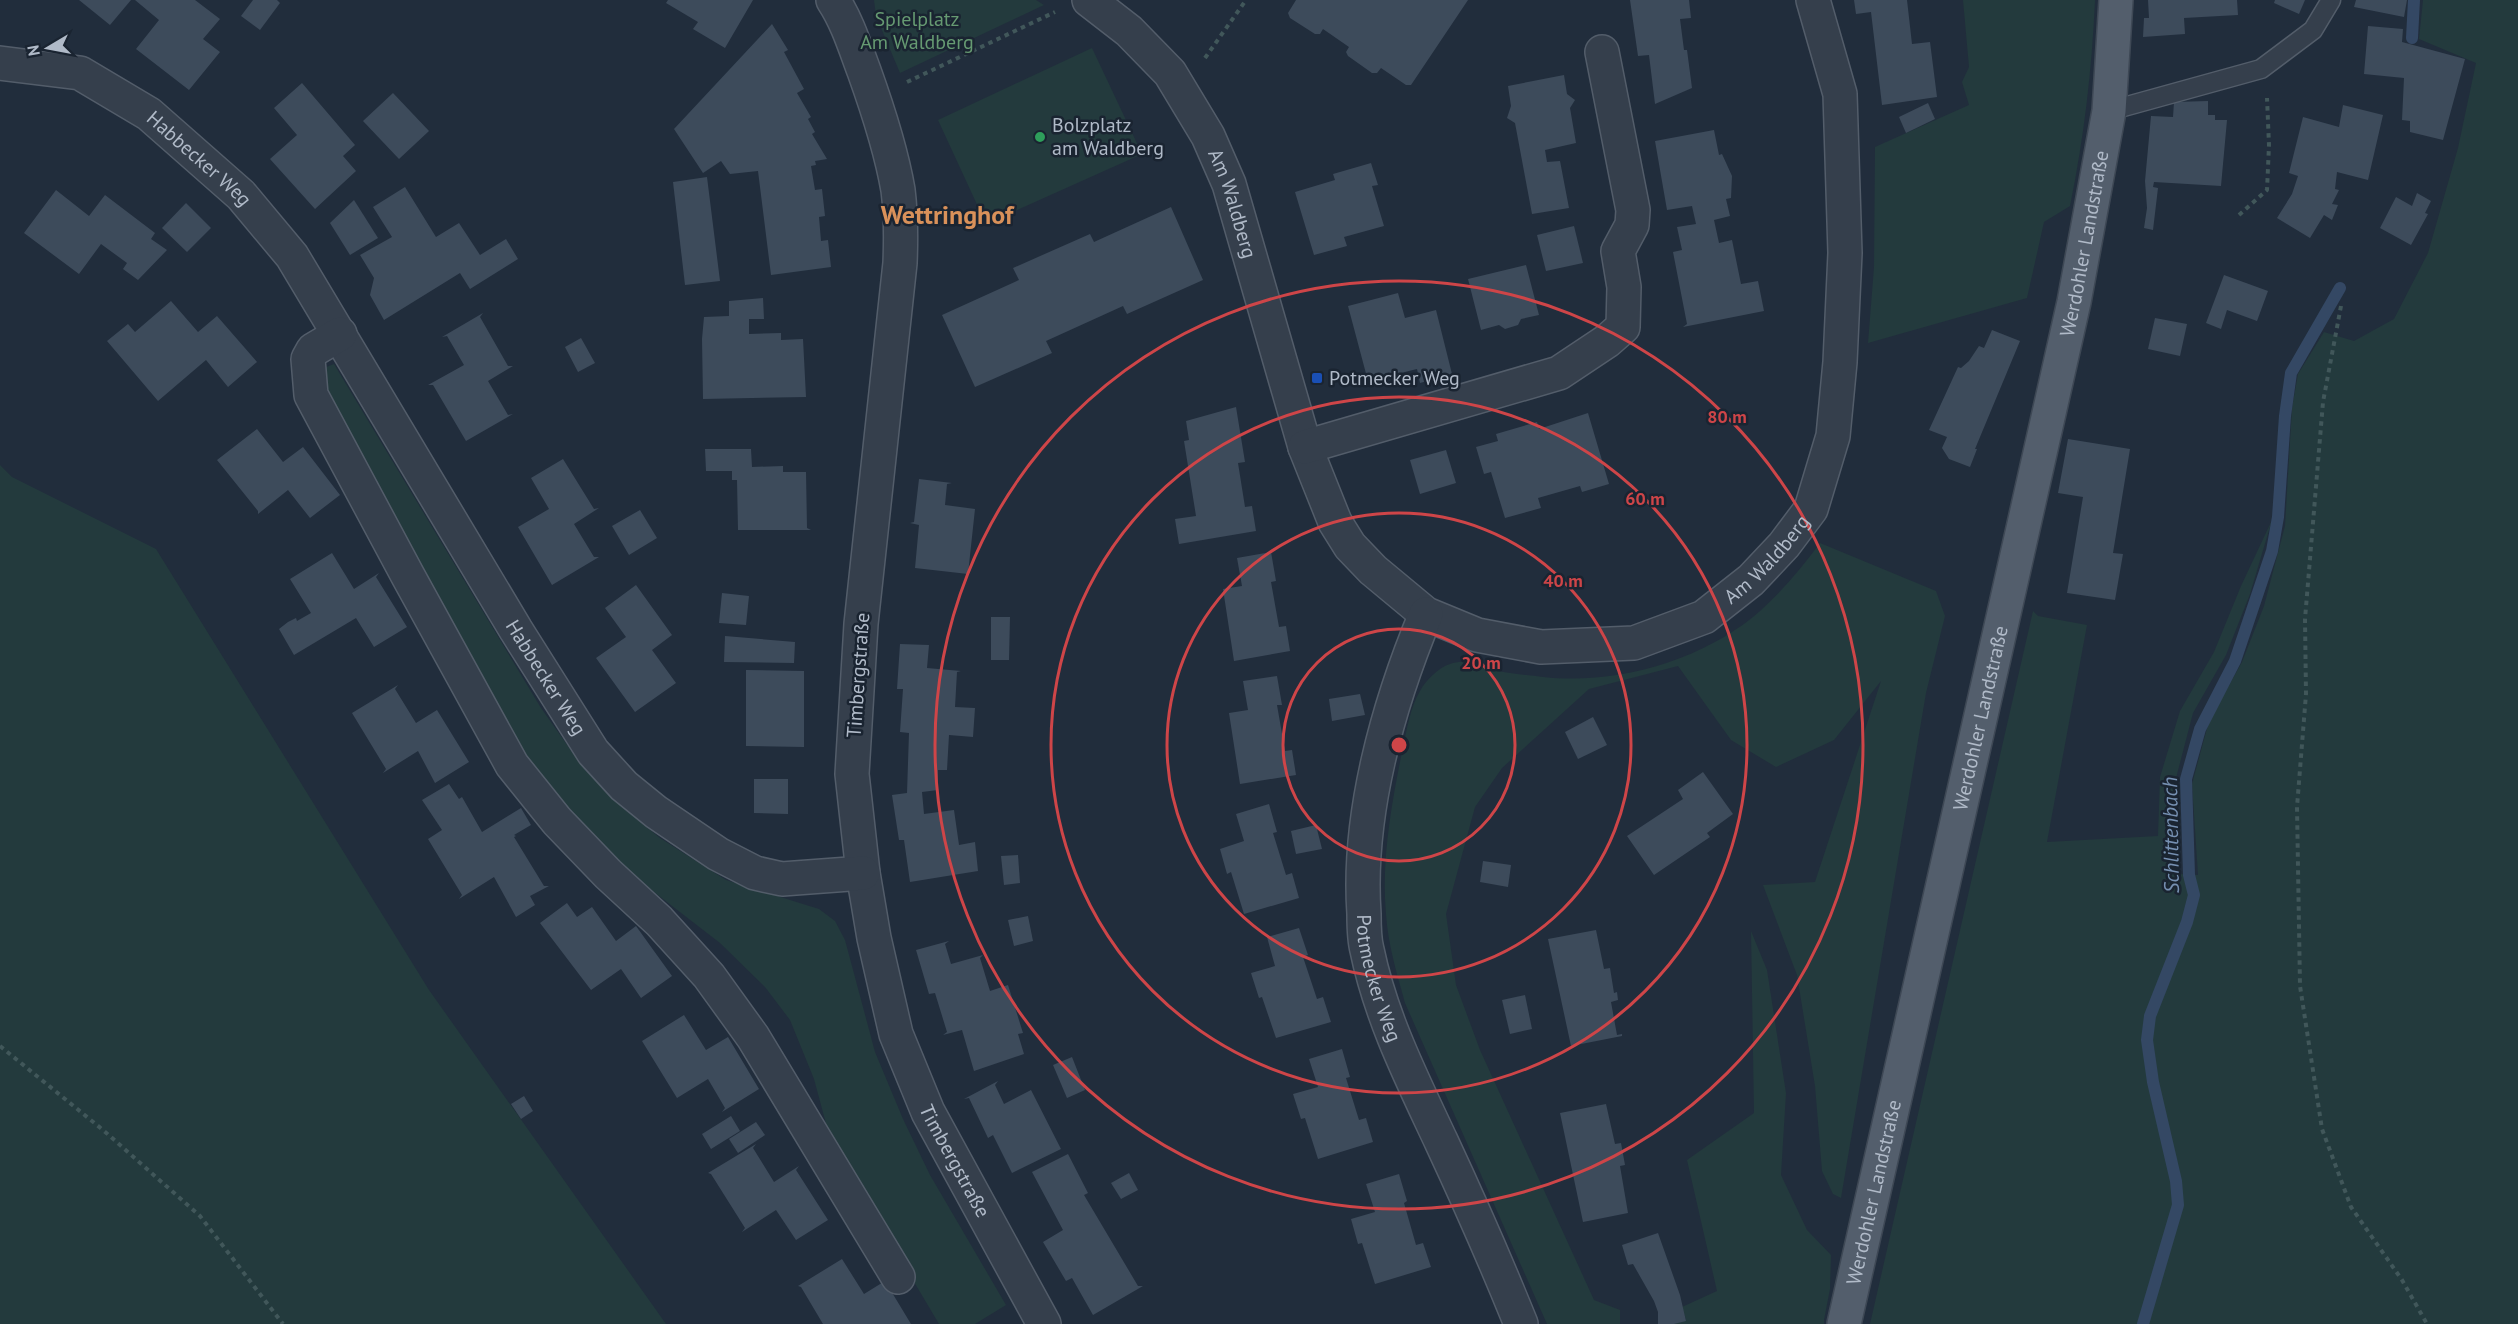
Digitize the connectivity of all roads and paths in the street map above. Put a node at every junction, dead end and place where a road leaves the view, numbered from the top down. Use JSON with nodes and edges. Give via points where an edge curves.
{"nodes":[{"id":1,"x":833,"y":0,"type":"edge"},
{"id":2,"x":1089,"y":0,"type":"edge"},
{"id":3,"x":1246,"y":0,"type":"edge"},
{"id":4,"x":1813,"y":0,"type":"edge"},
{"id":5,"x":2116,"y":0,"type":"edge"},
{"id":6,"x":2331,"y":0,"type":"edge"},
{"id":7,"x":1055,"y":12,"type":"dead end"},
{"id":8,"x":1602,"y":52,"type":"dead end"},
{"id":9,"x":1202,"y":62,"type":"dead end"},
{"id":10,"x":0,"y":63,"type":"edge"},
{"id":11,"x":2261,"y":69,"type":"junction"},
{"id":12,"x":904,"y":83,"type":"dead end"},
{"id":13,"x":2109,"y":111,"type":"junction"},
{"id":14,"x":2239,"y":215,"type":"dead end"},
{"id":15,"x":2341,"y":306,"type":"dead end"},
{"id":16,"x":340,"y":334,"type":"junction"},
{"id":17,"x":1305,"y":447,"type":"junction"},
{"id":18,"x":1426,"y":614,"type":"junction"},
{"id":19,"x":863,"y":873,"type":"junction"},
{"id":20,"x":0,"y":1046,"type":"edge"},
{"id":21,"x":898,"y":1277,"type":"dead end"},
{"id":22,"x":2426,"y":1323,"type":"edge"},
{"id":23,"x":283,"y":1324,"type":"edge"},
{"id":24,"x":1044,"y":1324,"type":"edge"},
{"id":25,"x":1521,"y":1324,"type":"edge"},
{"id":26,"x":1844,"y":1324,"type":"edge"}],
"edges":[{"from":1,"to":19,"type":"street","name":"Timbergstraße","via":[[853,40],[888,144],[901,222],[900,263],[861,624],[854,739],[852,774]]},
{"from":2,"to":17,"type":"street","name":"Am Waldberg","via":[[1129,31],[1170,73],[1208,136],[1228,184]]},
{"from":3,"to":9,"type":"path"},
{"from":4,"to":18,"type":"street","name":"Am Waldberg","via":[[1840,94],[1845,253],[1833,436],[1811,509],[1751,580],[1704,616],[1634,643],[1541,647],[1477,635]]},
{"from":5,"to":13,"type":"main road","name":"Werdohler Landstraße"},
{"from":6,"to":11,"type":"lane","via":[[2313,30]]},
{"from":7,"to":12,"type":"path"},
{"from":8,"to":17,"type":"street","via":[[1633,210],[1632,225],[1618,251],[1624,286],[1623,327],[1559,373]]},
{"from":10,"to":16,"type":"street","name":"Habbecker Weg","via":[[80,73],[149,114],[241,195],[292,256]]},
{"from":11,"to":13,"type":"lane"},
{"from":11,"to":14,"type":"path","via":[[2268,104],[2266,190]]},
{"from":13,"to":26,"type":"main road","name":"Werdohler Landstraße","via":[[2074,302]]},
{"from":15,"to":22,"type":"path","via":[[2323,402],[2306,619],[2306,694],[2297,807],[2300,986],[2322,1129],[2351,1207],[2402,1280]]},
{"from":16,"to":19,"type":"street","name":"Habbecker Weg","via":[[569,715],[593,752],[624,786],[718,854],[755,873],[782,879]]},
{"from":16,"to":21,"type":"street","via":[[313,350],[308,359],[311,394],[512,765],[556,821],[659,921],[709,976],[753,1037]]},
{"from":17,"to":18,"type":"street","name":"Am Waldberg","via":[[1335,522],[1350,546]]},
{"from":18,"to":25,"type":"street","name":"Potmecker Weg","via":[[1408,658],[1371,788],[1363,852],[1366,949],[1390,1032]]},
{"from":19,"to":24,"type":"street","name":"Timbergstraße","via":[[896,1034],[928,1112]]},
{"from":20,"to":23,"type":"path","via":[[200,1216]]}]}
